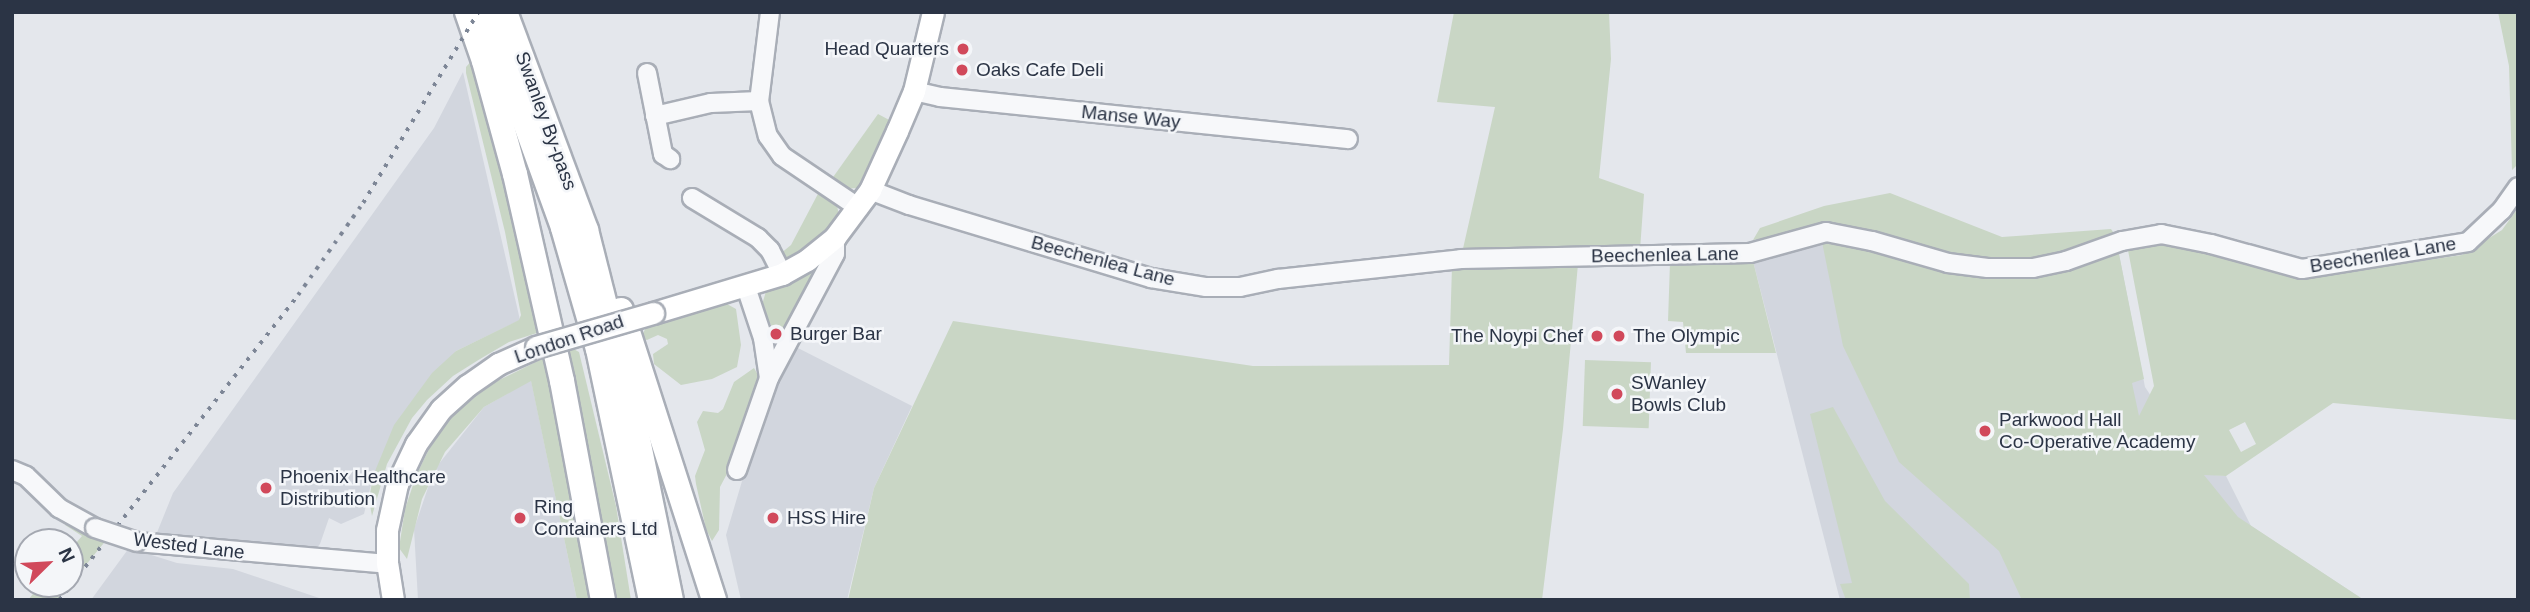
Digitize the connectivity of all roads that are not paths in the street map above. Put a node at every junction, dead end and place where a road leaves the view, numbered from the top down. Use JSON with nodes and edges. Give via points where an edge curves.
{"nodes":[{"id":1,"x":467,"y":12,"type":"edge"},
{"id":2,"x":485,"y":12,"type":"edge"},
{"id":3,"x":505,"y":12,"type":"edge"},
{"id":4,"x":770,"y":12,"type":"edge"},
{"id":5,"x":933,"y":12,"type":"edge"},
{"id":6,"x":648,"y":73,"type":"dead end"},
{"id":7,"x":914,"y":91,"type":"junction"},
{"id":8,"x":759,"y":101,"type":"junction"},
{"id":9,"x":655,"y":116,"type":"junction"},
{"id":10,"x":1348,"y":139,"type":"dead end"},
{"id":11,"x":670,"y":159,"type":"dead end"},
{"id":12,"x":2518,"y":187,"type":"edge"},
{"id":13,"x":692,"y":198,"type":"dead end"},
{"id":14,"x":864,"y":199,"type":"junction"},
{"id":15,"x":586,"y":230,"type":"junction"},
{"id":16,"x":835,"y":237,"type":"junction"},
{"id":17,"x":782,"y":274,"type":"junction"},
{"id":18,"x":746,"y":287,"type":"junction"},
{"id":19,"x":769,"y":379,"type":"junction"},
{"id":20,"x":12,"y":470,"type":"edge"},
{"id":21,"x":737,"y":470,"type":"dead end"},
{"id":22,"x":387,"y":565,"type":"junction"},
{"id":23,"x":393,"y":600,"type":"edge"},
{"id":24,"x":603,"y":600,"type":"edge"},
{"id":25,"x":651,"y":600,"type":"edge"},
{"id":26,"x":671,"y":600,"type":"edge"},
{"id":27,"x":714,"y":600,"type":"edge"}],
"edges":[{"from":1,"to":24,"type":"highway","via":[[516,174],[562,381]]},
{"from":2,"to":25,"type":"highway","via":[[563,228],[598,349]]},
{"from":3,"to":15,"type":"highway","name":"Swanley By-pass"},
{"from":4,"to":8,"type":"street"},
{"from":5,"to":7,"type":"main road","name":"London Road"},
{"from":6,"to":9,"type":"street"},
{"from":7,"to":10,"type":"street","name":"Manse Way"},
{"from":7,"to":14,"type":"main road","name":"London Road"},
{"from":8,"to":9,"type":"street","via":[[711,103]]},
{"from":8,"to":14,"type":"street","name":"Beechenlea Lane","via":[[768,136],[782,156]]},
{"from":9,"to":11,"type":"street","via":[[663,154]]},
{"from":12,"to":14,"type":"street","name":"Beechenlea Lane","via":[[2502,210],[2468,242],[2302,269],[2161,234],[2033,268],[1988,268],[1948,263],[1826,232],[1750,253],[1461,259],[1240,287],[1151,278],[916,207]]},
{"from":13,"to":17,"type":"street","via":[[758,238]]},
{"from":14,"to":16,"type":"main road","name":"London Road"},
{"from":15,"to":26,"type":"highway","via":[[640,445]]},
{"from":15,"to":27,"type":"highway","via":[[602,253]]},
{"from":16,"to":17,"type":"main road","name":"London Road"},
{"from":16,"to":19,"type":"street","name":"London Road","via":[[835,254]]},
{"from":17,"to":18,"type":"main road","name":"London Road"},
{"from":18,"to":19,"type":"street","name":"London Road","via":[[763,338]]},
{"from":18,"to":22,"type":"main road","name":"London Road","bridge":true,"via":[[536,347],[498,364],[468,385],[423,432],[397,484],[387,530]]},
{"from":19,"to":21,"type":"street","name":"London Road"},
{"from":20,"to":22,"type":"street","name":"Wested Lane","bridge":true,"via":[[26,476],[59,508],[96,528],[137,542]]},
{"from":22,"to":23,"type":"main road","name":"London Road"}]}
